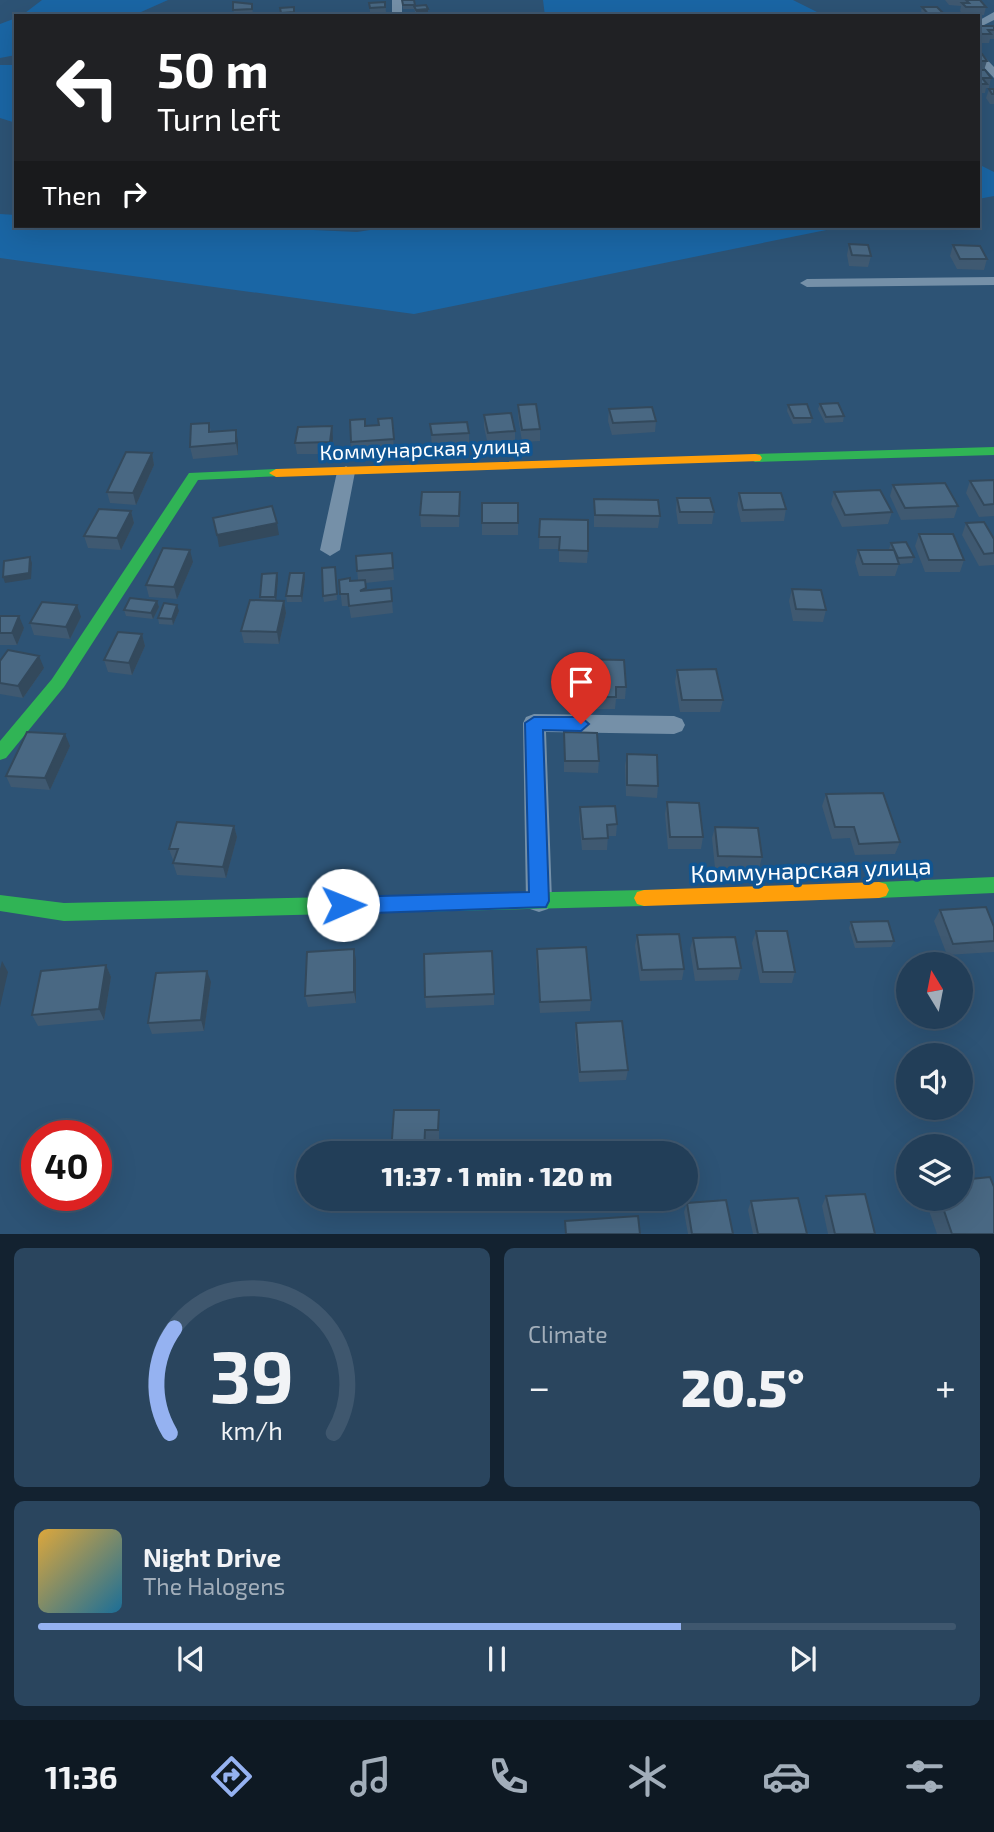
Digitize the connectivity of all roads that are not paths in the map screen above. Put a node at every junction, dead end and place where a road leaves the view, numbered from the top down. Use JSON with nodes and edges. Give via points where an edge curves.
{"nodes":[{"id":1,"x":980,"y":56,"type":"edge"},
{"id":2,"x":994,"y":75,"type":"edge"},
{"id":3,"x":994,"y":281,"type":"edge"},
{"id":4,"x":807,"y":283,"type":"dead end"},
{"id":5,"x":994,"y":451,"type":"edge"},
{"id":6,"x":346,"y":472,"type":"junction"},
{"id":7,"x":330,"y":550,"type":"dead end"},
{"id":8,"x":674,"y":725,"type":"dead end"},
{"id":9,"x":0,"y":753,"type":"edge"},
{"id":10,"x":994,"y":885,"type":"edge"},
{"id":11,"x":539,"y":901,"type":"junction"},
{"id":12,"x":0,"y":903,"type":"edge"}],
"edges":[{"from":1,"to":2,"type":"street"},
{"from":3,"to":4,"type":"street"},
{"from":5,"to":6,"type":"street","name":"Коммунарская улица"},
{"from":6,"to":7,"type":"street"},
{"from":6,"to":9,"type":"street","name":"Коммунарская улица","via":[[194,476],[58,683]]},
{"from":8,"to":11,"type":"street","via":[[534,723]]},
{"from":10,"to":11,"type":"street","name":"Коммунарская улица"},
{"from":11,"to":12,"type":"street","name":"Коммунарская улица","via":[[64,912]]}]}
